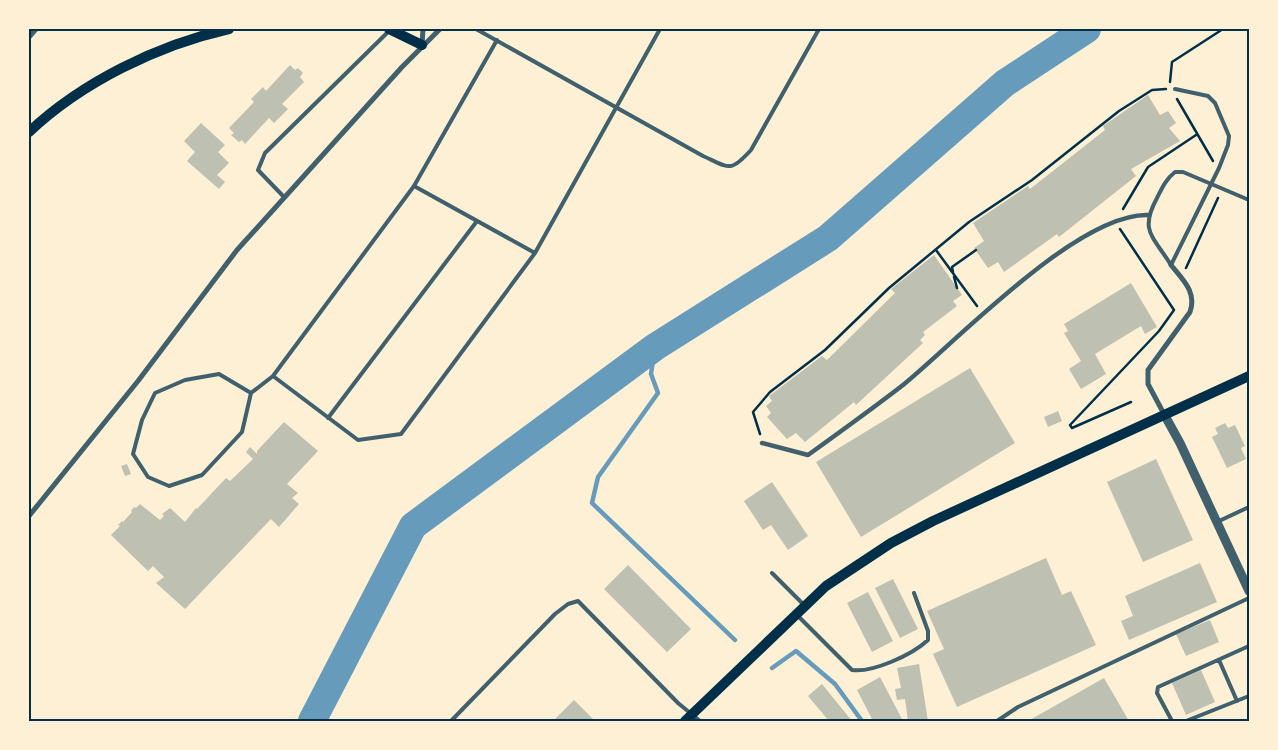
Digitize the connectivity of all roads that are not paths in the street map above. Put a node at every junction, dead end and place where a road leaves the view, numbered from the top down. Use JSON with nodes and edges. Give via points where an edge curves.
{"nodes":[{"id":1,"x":36,"y":29,"type":"edge"},
{"id":2,"x":229,"y":29,"type":"edge"},
{"id":3,"x":389,"y":29,"type":"edge"},
{"id":4,"x":423,"y":29,"type":"edge"},
{"id":5,"x":440,"y":29,"type":"edge"},
{"id":6,"x":476,"y":29,"type":"edge"},
{"id":7,"x":660,"y":29,"type":"edge"},
{"id":8,"x":818,"y":29,"type":"edge"},
{"id":9,"x":29,"y":36,"type":"edge"},
{"id":10,"x":497,"y":40,"type":"junction"},
{"id":11,"x":422,"y":45,"type":"junction"},
{"id":12,"x":1174,"y":90,"type":"dead end"},
{"id":13,"x":617,"y":107,"type":"junction"},
{"id":14,"x":29,"y":132,"type":"edge"},
{"id":15,"x":1212,"y":183,"type":"junction"},
{"id":16,"x":414,"y":186,"type":"junction"},
{"id":17,"x":284,"y":197,"type":"junction"},
{"id":18,"x":1249,"y":200,"type":"edge"},
{"id":19,"x":1148,"y":214,"type":"junction"},
{"id":20,"x":477,"y":221,"type":"junction"},
{"id":21,"x":535,"y":253,"type":"junction"},
{"id":22,"x":1171,"y":265,"type":"junction"},
{"id":23,"x":273,"y":376,"type":"junction"},
{"id":24,"x":1249,"y":376,"type":"edge"},
{"id":25,"x":252,"y":393,"type":"junction"},
{"id":26,"x":1164,"y":414,"type":"junction"},
{"id":27,"x":328,"y":418,"type":"junction"},
{"id":28,"x":762,"y":443,"type":"road end"},
{"id":29,"x":1249,"y":507,"type":"edge"},
{"id":30,"x":29,"y":516,"type":"edge"},
{"id":31,"x":1217,"y":522,"type":"junction"},
{"id":32,"x":772,"y":573,"type":"dead end"},
{"id":33,"x":1249,"y":591,"type":"edge"},
{"id":34,"x":914,"y":593,"type":"dead end"},
{"id":35,"x":1249,"y":598,"type":"edge"},
{"id":36,"x":805,"y":606,"type":"junction"},
{"id":37,"x":796,"y":614,"type":"junction"},
{"id":38,"x":1249,"y":646,"type":"edge"},
{"id":39,"x":1219,"y":660,"type":"junction"},
{"id":40,"x":1249,"y":696,"type":"edge"},
{"id":41,"x":1238,"y":701,"type":"junction"},
{"id":42,"x":692,"y":719,"type":"edge"},
{"id":43,"x":451,"y":721,"type":"edge"},
{"id":44,"x":997,"y":721,"type":"edge"},
{"id":45,"x":1172,"y":721,"type":"edge"},
{"id":46,"x":1186,"y":721,"type":"edge"}],
"edges":[{"from":1,"to":9,"type":"street"},
{"from":2,"to":14,"type":"main road","via":[[160,51],[105,78],[49,113]]},
{"from":3,"to":11,"type":"main road"},
{"from":3,"to":17,"type":"lane","via":[[265,153],[258,170]]},
{"from":4,"to":11,"type":"street"},
{"from":5,"to":11,"type":"street"},
{"from":6,"to":10,"type":"lane"},
{"from":7,"to":13,"type":"lane"},
{"from":8,"to":13,"type":"lane","via":[[751,150],[737,165],[728,167],[704,156]]},
{"from":10,"to":13,"type":"lane"},
{"from":10,"to":16,"type":"lane"},
{"from":11,"to":17,"type":"street"},
{"from":12,"to":15,"type":"lane","via":[[1208,96],[1215,103],[1229,136]]},
{"from":13,"to":21,"type":"lane"},
{"from":15,"to":18,"type":"lane"},
{"from":15,"to":19,"type":"lane","via":[[1183,172],[1174,172]]},
{"from":15,"to":22,"type":"lane"},
{"from":16,"to":20,"type":"lane"},
{"from":16,"to":23,"type":"lane"},
{"from":17,"to":30,"type":"street","via":[[237,250],[138,381]]},
{"from":19,"to":22,"type":"lane","via":[[1150,232]]},
{"from":19,"to":28,"type":"street","via":[[1134,214],[1072,243],[982,313],[903,384],[808,455]]},
{"from":20,"to":21,"type":"lane"},
{"from":20,"to":27,"type":"lane"},
{"from":21,"to":27,"type":"lane","via":[[402,434],[358,440]]},
{"from":22,"to":26,"type":"street","via":[[1191,291],[1192,304],[1190,312],[1148,370],[1148,384]]},
{"from":23,"to":25,"type":"lane"},
{"from":23,"to":27,"type":"lane"},
{"from":24,"to":26,"type":"main road"},
{"from":25,"to":25,"type":"lane","via":[[242,432],[202,475],[169,486],[148,477],[133,454],[142,420],[155,393],[186,380],[219,374]]},
{"from":26,"to":31,"type":"street"},
{"from":26,"to":36,"type":"main road","via":[[890,543],[826,586]]},
{"from":29,"to":31,"type":"lane"},
{"from":31,"to":33,"type":"street"},
{"from":32,"to":36,"type":"lane"},
{"from":34,"to":37,"type":"lane","via":[[928,630],[928,640],[907,654],[862,672],[852,670]]},
{"from":35,"to":44,"type":"lane","via":[[1018,707]]},
{"from":36,"to":37,"type":"main road"},
{"from":37,"to":42,"type":"main road"},
{"from":38,"to":39,"type":"lane"},
{"from":39,"to":41,"type":"lane"},
{"from":39,"to":45,"type":"lane","via":[[1158,687],[1157,693]]},
{"from":40,"to":41,"type":"lane"},
{"from":41,"to":46,"type":"lane"},
{"from":42,"to":43,"type":"lane","via":[[578,602],[568,604],[554,614]]}]}
